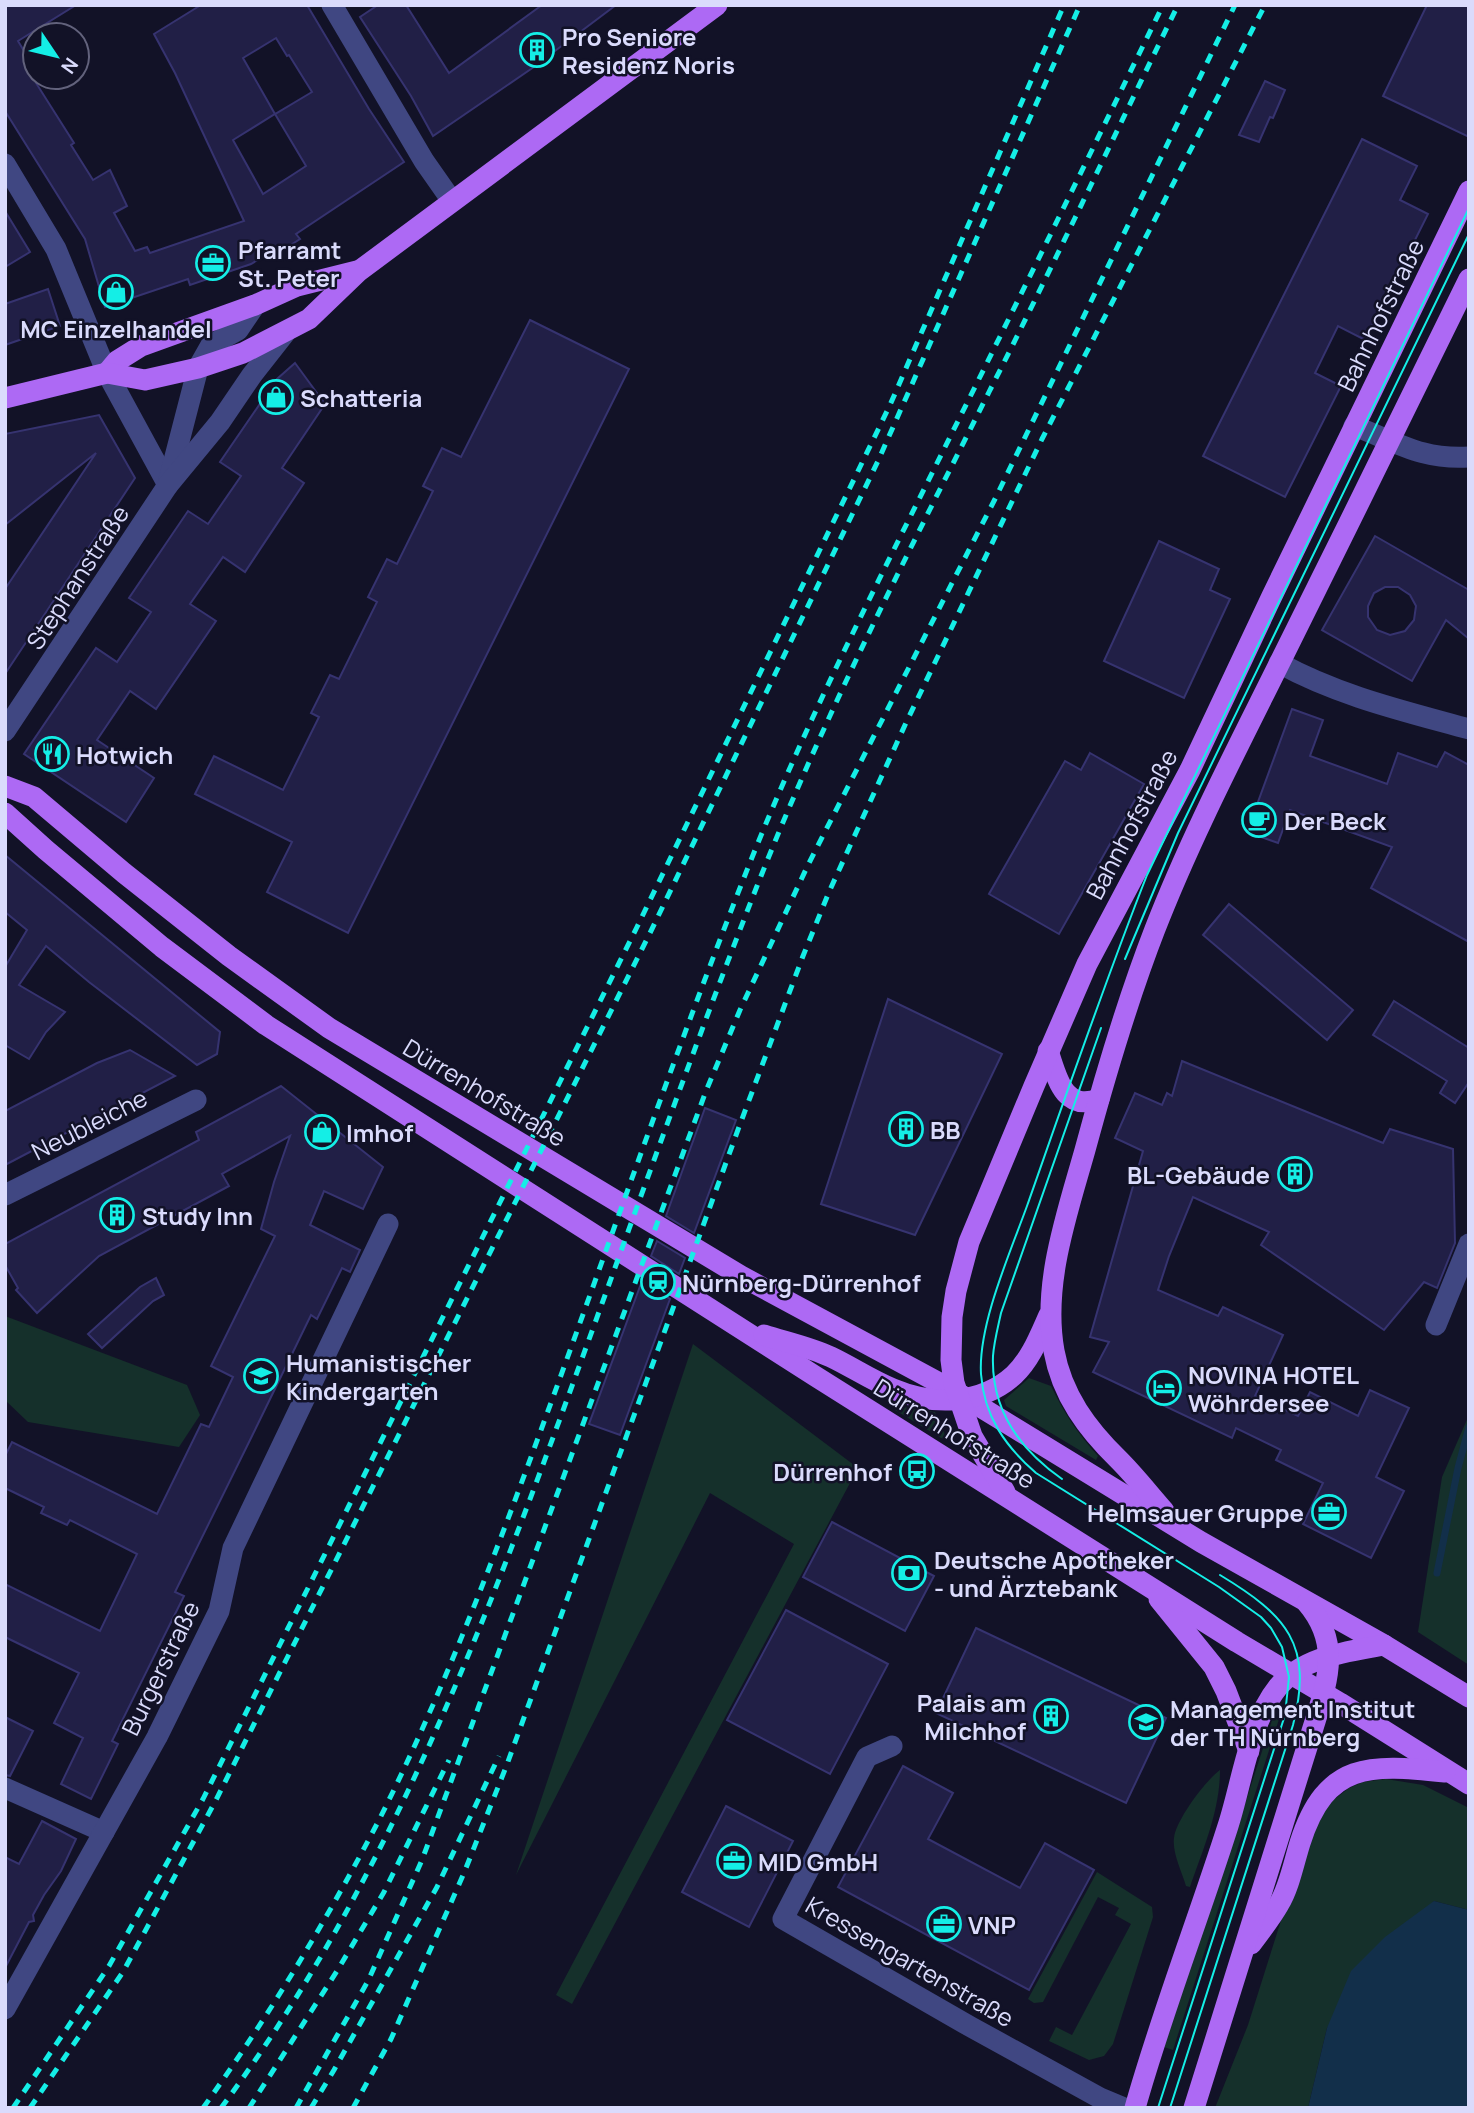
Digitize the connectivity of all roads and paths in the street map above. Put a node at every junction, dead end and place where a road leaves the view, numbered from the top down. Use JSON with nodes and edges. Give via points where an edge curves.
{"nodes":[{"id":1,"x":332,"y":5,"type":"edge"},
{"id":2,"x":717,"y":5,"type":"edge"},
{"id":3,"x":5,"y":164,"type":"edge"},
{"id":4,"x":1469,"y":191,"type":"edge"},
{"id":5,"x":452,"y":201,"type":"junction"},
{"id":6,"x":359,"y":271,"type":"junction"},
{"id":7,"x":1469,"y":279,"type":"edge"},
{"id":8,"x":255,"y":305,"type":"junction"},
{"id":9,"x":285,"y":333,"type":"junction"},
{"id":10,"x":198,"y":368,"type":"junction"},
{"id":11,"x":107,"y":373,"type":"junction"},
{"id":12,"x":5,"y":397,"type":"edge"},
{"id":13,"x":1354,"y":426,"type":"junction"},
{"id":14,"x":1389,"y":442,"type":"junction"},
{"id":15,"x":1469,"y":457,"type":"edge"},
{"id":16,"x":168,"y":485,"type":"junction"},
{"id":17,"x":1279,"y":663,"type":"junction"},
{"id":18,"x":1469,"y":729,"type":"edge"},
{"id":19,"x":5,"y":732,"type":"edge"},
{"id":20,"x":5,"y":786,"type":"edge"},
{"id":21,"x":5,"y":813,"type":"edge"},
{"id":22,"x":1048,"y":1051,"type":"junction"},
{"id":23,"x":1099,"y":1099,"type":"junction"},
{"id":24,"x":196,"y":1100,"type":"dead end"},
{"id":25,"x":5,"y":1195,"type":"edge"},
{"id":26,"x":388,"y":1224,"type":"dead end"},
{"id":27,"x":1469,"y":1244,"type":"edge"},
{"id":28,"x":1051,"y":1310,"type":"junction"},
{"id":29,"x":1436,"y":1325,"type":"dead end"},
{"id":30,"x":736,"y":1326,"type":"junction"},
{"id":31,"x":960,"y":1397,"type":"junction"},
{"id":32,"x":1009,"y":1497,"type":"junction"},
{"id":33,"x":1179,"y":1528,"type":"junction"},
{"id":34,"x":1146,"y":1584,"type":"junction"},
{"id":35,"x":1303,"y":1599,"type":"junction"},
{"id":36,"x":1384,"y":1644,"type":"junction"},
{"id":37,"x":1331,"y":1655,"type":"junction"},
{"id":38,"x":1292,"y":1674,"type":"junction"},
{"id":39,"x":1324,"y":1692,"type":"junction"},
{"id":40,"x":1469,"y":1697,"type":"edge"},
{"id":41,"x":892,"y":1746,"type":"dead end"},
{"id":42,"x":1249,"y":1751,"type":"junction"},
{"id":43,"x":1449,"y":1773,"type":"junction"},
{"id":44,"x":1469,"y":1784,"type":"edge"},
{"id":45,"x":5,"y":1788,"type":"edge"},
{"id":46,"x":104,"y":1832,"type":"junction"},
{"id":47,"x":1238,"y":1963,"type":"junction"},
{"id":48,"x":8,"y":1998,"type":"edge"},
{"id":49,"x":1124,"y":2108,"type":"edge"},
{"id":50,"x":1135,"y":2108,"type":"edge"},
{"id":51,"x":1194,"y":2108,"type":"edge"}],
"edges":[{"from":1,"to":5,"type":"street"},
{"from":2,"to":5,"type":"main road"},
{"from":3,"to":11,"type":"street","via":[[56,249]]},
{"from":4,"to":13,"type":"main road","name":"Bahnhofstraße"},
{"from":5,"to":6,"type":"main road"},
{"from":6,"to":8,"type":"main road","via":[[297,286]]},
{"from":6,"to":9,"type":"main road","via":[[309,319]]},
{"from":7,"to":14,"type":"main road"},
{"from":8,"to":10,"type":"street","via":[[238,330],[211,345]]},
{"from":8,"to":11,"type":"main road","via":[[141,346]]},
{"from":9,"to":10,"type":"main road"},
{"from":9,"to":16,"type":"street","name":"Stephanstraße"},
{"from":10,"to":11,"type":"main road","via":[[145,380]]},
{"from":10,"to":16,"type":"street","name":"Stephanstraße"},
{"from":11,"to":12,"type":"main road"},
{"from":11,"to":16,"type":"street"},
{"from":13,"to":14,"type":"street"},
{"from":13,"to":22,"type":"main road","name":"Bahnhofstraße","via":[[1190,770],[1087,964]]},
{"from":14,"to":15,"type":"street","via":[[1437,457]]},
{"from":14,"to":17,"type":"main road"},
{"from":16,"to":19,"type":"street","name":"Stephanstraße"},
{"from":17,"to":18,"type":"street","via":[[1338,691]]},
{"from":17,"to":23,"type":"main road","via":[[1162,912]]},
{"from":20,"to":31,"type":"main road","name":"Dürrenhofstraße","via":[[34,797],[229,956],[328,1028],[741,1276]]},
{"from":21,"to":30,"type":"main road","name":"Dürrenhofstraße","via":[[170,954],[257,1018]]},
{"from":22,"to":23,"type":"main road","via":[[1066,1095],[1082,1101]]},
{"from":22,"to":31,"type":"main road","name":"Bahnhofstraße","via":[[962,1266],[950,1340],[952,1372]]},
{"from":23,"to":28,"type":"main road","via":[[1064,1228]]},
{"from":24,"to":25,"type":"street","name":"Neubleiche"},
{"from":26,"to":46,"type":"street","name":"Burgerstraße","via":[[233,1548],[219,1611]]},
{"from":27,"to":29,"type":"street"},
{"from":28,"to":31,"type":"main road","name":"Dürrenhofstraße","via":[[1014,1375],[995,1388]]},
{"from":28,"to":33,"type":"main road","via":[[1057,1363],[1077,1411]]},
{"from":30,"to":31,"type":"main road","name":"Dürrenhofstraße","via":[[829,1356],[899,1391],[933,1399]]},
{"from":30,"to":32,"type":"main road","name":"Dürrenhofstraße"},
{"from":31,"to":32,"type":"main road","name":"Bahnhofstraße","via":[[975,1443]]},
{"from":31,"to":33,"type":"main road","name":"Dürrenhofstraße"},
{"from":32,"to":34,"type":"main road","name":"Dürrenhofstraße"},
{"from":33,"to":35,"type":"main road","name":"Dürrenhofstraße"},
{"from":34,"to":38,"type":"main road","name":"Dürrenhofstraße"},
{"from":34,"to":42,"type":"main road","name":"Dürrenhofstraße","via":[[1214,1667]]},
{"from":35,"to":36,"type":"main road","name":"Dürrenhofstraße"},
{"from":35,"to":37,"type":"main road","via":[[1320,1621]]},
{"from":36,"to":37,"type":"main road"},
{"from":36,"to":40,"type":"main road","name":"Dürrenhofstraße"},
{"from":37,"to":38,"type":"main road"},
{"from":37,"to":39,"type":"main road"},
{"from":38,"to":39,"type":"main road","name":"Dürrenhofstraße"},
{"from":38,"to":42,"type":"main road","via":[[1266,1707]]},
{"from":39,"to":43,"type":"main road","name":"Dürrenhofstraße"},
{"from":39,"to":47,"type":"main road"},
{"from":41,"to":49,"type":"street","name":"Kressengartenstraße","via":[[867,1757],[783,1919]]},
{"from":42,"to":50,"type":"main road"},
{"from":43,"to":44,"type":"main road","name":"Dürrenhofstraße"},
{"from":43,"to":47,"type":"main road","via":[[1371,1768],[1330,1788],[1309,1817],[1281,1903]]},
{"from":45,"to":46,"type":"street"},
{"from":46,"to":48,"type":"street","name":"Burgerstraße"},
{"from":47,"to":51,"type":"main road"}]}
